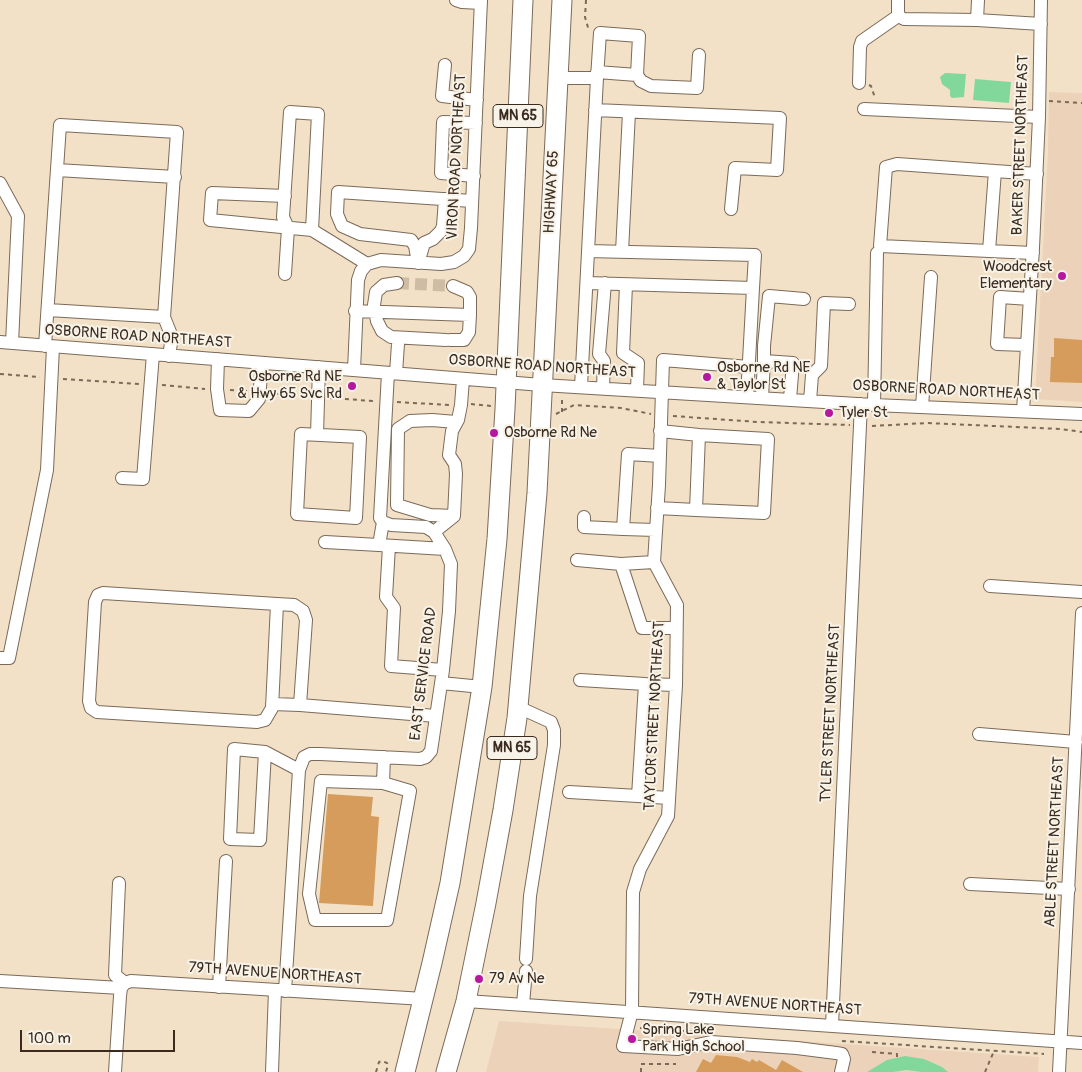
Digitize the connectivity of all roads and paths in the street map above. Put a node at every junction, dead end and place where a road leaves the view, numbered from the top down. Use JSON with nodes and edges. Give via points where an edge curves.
{"nodes":[{"id":1,"x":456,"y":0,"type":"edge"},
{"id":2,"x":523,"y":0,"type":"edge"},
{"id":3,"x":562,"y":0,"type":"edge"},
{"id":4,"x":898,"y":0,"type":"edge"},
{"id":5,"x":978,"y":0,"type":"edge"},
{"id":6,"x":1041,"y":0,"type":"edge"},
{"id":7,"x":481,"y":2,"type":"edge"},
{"id":8,"x":898,"y":16,"type":"junction"},
{"id":9,"x":977,"y":20,"type":"junction"},
{"id":10,"x":1041,"y":24,"type":"junction"},
{"id":11,"x":699,"y":55,"type":"dead end"},
{"id":12,"x":445,"y":64,"type":"dead end"},
{"id":13,"x":597,"y":75,"type":"junction"},
{"id":14,"x":637,"y":75,"type":"junction"},
{"id":15,"x":558,"y":78,"type":"junction"},
{"id":16,"x":859,"y":83,"type":"dead end"},
{"id":17,"x":477,"y":100,"type":"junction"},
{"id":18,"x":864,"y":109,"type":"dead end"},
{"id":19,"x":595,"y":110,"type":"junction"},
{"id":20,"x":629,"y":112,"type":"junction"},
{"id":21,"x":1039,"y":118,"type":"junction"},
{"id":22,"x":476,"y":123,"type":"junction"},
{"id":23,"x":57,"y":170,"type":"junction"},
{"id":24,"x":995,"y":171,"type":"junction"},
{"id":25,"x":1037,"y":174,"type":"junction"},
{"id":26,"x":474,"y":176,"type":"junction"},
{"id":27,"x":175,"y":177,"type":"junction"},
{"id":28,"x":0,"y":183,"type":"edge"},
{"id":29,"x":285,"y":196,"type":"junction"},
{"id":30,"x":445,"y":200,"type":"junction"},
{"id":31,"x":472,"y":201,"type":"junction"},
{"id":32,"x":731,"y":209,"type":"dead end"},
{"id":33,"x":288,"y":228,"type":"junction"},
{"id":34,"x":312,"y":230,"type":"junction"},
{"id":35,"x":412,"y":240,"type":"junction"},
{"id":36,"x":426,"y":242,"type":"junction"},
{"id":37,"x":588,"y":251,"type":"junction"},
{"id":38,"x":989,"y":251,"type":"junction"},
{"id":39,"x":622,"y":252,"type":"junction"},
{"id":40,"x":877,"y":253,"type":"dead end"},
{"id":41,"x":1033,"y":253,"type":"junction"},
{"id":42,"x":418,"y":263,"type":"junction"},
{"id":43,"x":367,"y":264,"type":"junction"},
{"id":44,"x":285,"y":274,"type":"dead end"},
{"id":45,"x":931,"y":277,"type":"dead end"},
{"id":46,"x":397,"y":283,"type":"tunnel mouth"},
{"id":47,"x":587,"y":283,"type":"junction"},
{"id":48,"x":605,"y":283,"type":"junction"},
{"id":49,"x":626,"y":285,"type":"junction"},
{"id":50,"x":453,"y":286,"type":"tunnel mouth"},
{"id":51,"x":753,"y":288,"type":"junction"},
{"id":52,"x":804,"y":299,"type":"dead end"},
{"id":53,"x":1030,"y":299,"type":"junction"},
{"id":54,"x":0,"y":302,"type":"edge"},
{"id":55,"x":13,"y":302,"type":"junction"},
{"id":56,"x":849,"y":304,"type":"dead end"},
{"id":57,"x":48,"y":310,"type":"junction"},
{"id":58,"x":355,"y":311,"type":"junction"},
{"id":59,"x":470,"y":315,"type":"junction"},
{"id":60,"x":376,"y":316,"type":"junction"},
{"id":61,"x":164,"y":317,"type":"junction"},
{"id":62,"x":585,"y":324,"type":"junction"},
{"id":63,"x":601,"y":326,"type":"junction"},
{"id":64,"x":448,"y":340,"type":"junction"},
{"id":65,"x":6,"y":342,"type":"edge"},
{"id":66,"x":398,"y":344,"type":"junction"},
{"id":67,"x":49,"y":346,"type":"junction"},
{"id":68,"x":1026,"y":346,"type":"junction"},
{"id":69,"x":584,"y":348,"type":"junction"},
{"id":70,"x":599,"y":350,"type":"junction"},
{"id":71,"x":153,"y":354,"type":"junction"},
{"id":72,"x":169,"y":356,"type":"junction"},
{"id":73,"x":218,"y":359,"type":"junction"},
{"id":74,"x":764,"y":361,"type":"junction"},
{"id":75,"x":262,"y":363,"type":"junction"},
{"id":76,"x":319,"y":367,"type":"junction"},
{"id":77,"x":749,"y":367,"type":"junction"},
{"id":78,"x":354,"y":370,"type":"junction"},
{"id":79,"x":392,"y":373,"type":"junction"},
{"id":80,"x":463,"y":378,"type":"junction"},
{"id":81,"x":506,"y":382,"type":"junction"},
{"id":82,"x":542,"y":385,"type":"junction"},
{"id":83,"x":582,"y":387,"type":"junction"},
{"id":84,"x":603,"y":388,"type":"junction"},
{"id":85,"x":637,"y":390,"type":"junction"},
{"id":86,"x":662,"y":391,"type":"junction"},
{"id":87,"x":747,"y":396,"type":"junction"},
{"id":88,"x":762,"y":398,"type":"junction"},
{"id":89,"x":790,"y":399,"type":"junction"},
{"id":90,"x":810,"y":401,"type":"junction"},
{"id":91,"x":861,"y":404,"type":"junction"},
{"id":92,"x":874,"y":405,"type":"junction"},
{"id":93,"x":922,"y":407,"type":"junction"},
{"id":94,"x":1023,"y":411,"type":"junction"},
{"id":95,"x":1082,"y":414,"type":"edge"},
{"id":96,"x":456,"y":422,"type":"junction"},
{"id":97,"x":660,"y":431,"type":"junction"},
{"id":98,"x":317,"y":435,"type":"junction"},
{"id":99,"x":699,"y":435,"type":"junction"},
{"id":100,"x":384,"y":446,"type":"junction"},
{"id":101,"x":398,"y":447,"type":"junction"},
{"id":102,"x":660,"y":456,"type":"junction"},
{"id":103,"x":122,"y":478,"type":"dead end"},
{"id":104,"x":657,"y":508,"type":"junction"},
{"id":105,"x":696,"y":510,"type":"junction"},
{"id":106,"x":454,"y":516,"type":"junction"},
{"id":107,"x":584,"y":517,"type":"dead end"},
{"id":108,"x":383,"y":522,"type":"junction"},
{"id":109,"x":623,"y":529,"type":"junction"},
{"id":110,"x":656,"y":530,"type":"junction"},
{"id":111,"x":434,"y":532,"type":"junction"},
{"id":112,"x":325,"y":542,"type":"dead end"},
{"id":113,"x":384,"y":545,"type":"junction"},
{"id":114,"x":445,"y":549,"type":"junction"},
{"id":115,"x":577,"y":560,"type":"dead end"},
{"id":116,"x":654,"y":562,"type":"junction"},
{"id":117,"x":621,"y":564,"type":"junction"},
{"id":118,"x":990,"y":586,"type":"dead end"},
{"id":119,"x":1082,"y":592,"type":"edge"},
{"id":120,"x":277,"y":604,"type":"junction"},
{"id":121,"x":1082,"y":613,"type":"edge"},
{"id":122,"x":676,"y":628,"type":"junction"},
{"id":123,"x":0,"y":658,"type":"edge"},
{"id":124,"x":442,"y":676,"type":"junction"},
{"id":125,"x":580,"y":680,"type":"dead end"},
{"id":126,"x":645,"y":684,"type":"junction"},
{"id":127,"x":676,"y":686,"type":"junction"},
{"id":128,"x":482,"y":687,"type":"junction"},
{"id":129,"x":272,"y":704,"type":"junction"},
{"id":130,"x":300,"y":705,"type":"junction"},
{"id":131,"x":518,"y":707,"type":"junction"},
{"id":132,"x":436,"y":716,"type":"junction"},
{"id":133,"x":1079,"y":729,"type":"edge"},
{"id":134,"x":979,"y":734,"type":"dead end"},
{"id":135,"x":1076,"y":742,"type":"junction"},
{"id":136,"x":265,"y":752,"type":"junction"},
{"id":137,"x":384,"y":757,"type":"junction"},
{"id":138,"x":299,"y":770,"type":"junction"},
{"id":139,"x":383,"y":783,"type":"junction"},
{"id":140,"x":569,"y":792,"type":"dead end"},
{"id":141,"x":638,"y":796,"type":"junction"},
{"id":142,"x":669,"y":798,"type":"junction"},
{"id":143,"x":296,"y":810,"type":"junction"},
{"id":144,"x":318,"y":811,"type":"junction"},
{"id":145,"x":226,"y":861,"type":"dead end"},
{"id":146,"x":119,"y":883,"type":"dead end"},
{"id":147,"x":970,"y":884,"type":"dead end"},
{"id":148,"x":1069,"y":889,"type":"junction"},
{"id":149,"x":292,"y":892,"type":"junction"},
{"id":150,"x":309,"y":894,"type":"junction"},
{"id":151,"x":0,"y":981,"type":"edge"},
{"id":152,"x":123,"y":986,"type":"junction"},
{"id":153,"x":220,"y":987,"type":"junction"},
{"id":154,"x":280,"y":991,"type":"junction"},
{"id":155,"x":424,"y":999,"type":"junction"},
{"id":156,"x":466,"y":1001,"type":"junction"},
{"id":157,"x":523,"y":1004,"type":"junction"},
{"id":158,"x":632,"y":1011,"type":"junction"},
{"id":159,"x":832,"y":1025,"type":"junction"},
{"id":160,"x":1061,"y":1041,"type":"junction"},
{"id":161,"x":1082,"y":1042,"type":"edge"},
{"id":162,"x":994,"y":1051,"type":"dead end"},
{"id":163,"x":872,"y":1052,"type":"dead end"},
{"id":164,"x":897,"y":1057,"type":"dead end"},
{"id":165,"x":676,"y":1064,"type":"dead end"},
{"id":166,"x":115,"y":1072,"type":"edge"},
{"id":167,"x":272,"y":1072,"type":"edge"},
{"id":168,"x":376,"y":1072,"type":"edge"},
{"id":169,"x":386,"y":1072,"type":"edge"},
{"id":170,"x":405,"y":1072,"type":"edge"},
{"id":171,"x":446,"y":1072,"type":"edge"},
{"id":172,"x":641,"y":1072,"type":"edge"},
{"id":173,"x":841,"y":1072,"type":"edge"},
{"id":174,"x":985,"y":1072,"type":"edge"},
{"id":175,"x":1059,"y":1072,"type":"edge"}],
"edges":[{"from":1,"to":7,"type":"street"},
{"from":2,"to":81,"type":"highway","number":"MN 65"},
{"from":3,"to":15,"type":"highway","name":"HIGHWAY 65","number":"MN 65"},
{"from":4,"to":8,"type":"street"},
{"from":5,"to":9,"type":"street"},
{"from":6,"to":10,"type":"street","name":"BAKER STREET NORTHEAST"},
{"from":7,"to":17,"type":"street","name":"VIRON ROAD NORTHEAST"},
{"from":8,"to":9,"type":"street","via":[[904,19]]},
{"from":8,"to":16,"type":"street","via":[[862,41]]},
{"from":9,"to":10,"type":"street"},
{"from":10,"to":21,"type":"street","name":"BAKER STREET NORTHEAST"},
{"from":11,"to":14,"type":"street","via":[[697,88],[651,86]]},
{"from":12,"to":17,"type":"street","via":[[442,96]]},
{"from":13,"to":14,"type":"street"},
{"from":13,"to":14,"type":"street","via":[[600,33],[639,36]]},
{"from":13,"to":15,"type":"street"},
{"from":13,"to":19,"type":"street"},
{"from":15,"to":82,"type":"highway","name":"HIGHWAY 65","number":"MN 65"},
{"from":17,"to":22,"type":"street","name":"VIRON ROAD NORTHEAST"},
{"from":18,"to":21,"type":"street"},
{"from":19,"to":20,"type":"street"},
{"from":19,"to":37,"type":"street"},
{"from":20,"to":32,"type":"street","via":[[780,118],[777,170],[735,168]]},
{"from":20,"to":39,"type":"street"},
{"from":21,"to":25,"type":"street","name":"BAKER STREET NORTHEAST"},
{"from":22,"to":26,"type":"street","name":"VIRON ROAD NORTHEAST"},
{"from":22,"to":26,"type":"street","via":[[443,122],[441,173]]},
{"from":23,"to":27,"type":"street"},
{"from":23,"to":27,"type":"street","via":[[60,125],[177,132]]},
{"from":23,"to":57,"type":"street"},
{"from":24,"to":25,"type":"street"},
{"from":24,"to":38,"type":"street"},
{"from":24,"to":38,"type":"street","via":[[897,164],[886,166],[880,246]]},
{"from":25,"to":41,"type":"street","name":"BAKER STREET NORTHEAST"},
{"from":26,"to":31,"type":"street","name":"VIRON ROAD NORTHEAST"},
{"from":27,"to":61,"type":"street"},
{"from":28,"to":55,"type":"street","via":[[18,216]]},
{"from":29,"to":33,"type":"street","via":[[283,217]]},
{"from":29,"to":33,"type":"street","via":[[212,193],[210,220]]},
{"from":29,"to":34,"type":"street","via":[[290,112],[318,114]]},
{"from":30,"to":31,"type":"street"},
{"from":30,"to":35,"type":"street","via":[[338,192],[338,219],[345,228],[360,234]]},
{"from":30,"to":36,"type":"street","via":[[441,231]]},
{"from":31,"to":42,"type":"street","name":"VIRON ROAD NORTHEAST","via":[[469,249],[464,256],[441,264]]},
{"from":33,"to":34,"type":"street"},
{"from":33,"to":44,"type":"street"},
{"from":34,"to":43,"type":"street"},
{"from":35,"to":36,"type":"street"},
{"from":35,"to":42,"type":"street"},
{"from":36,"to":42,"type":"street"},
{"from":37,"to":39,"type":"street"},
{"from":37,"to":47,"type":"street"},
{"from":38,"to":41,"type":"street"},
{"from":39,"to":51,"type":"street","via":[[754,256]]},
{"from":40,"to":92,"type":"street"},
{"from":41,"to":53,"type":"street","name":"BAKER STREET NORTHEAST"},
{"from":42,"to":43,"type":"street","name":"VIRON ROAD NORTHEAST","via":[[381,260]]},
{"from":43,"to":58,"type":"street","via":[[358,280]]},
{"from":45,"to":93,"type":"street"},
{"from":46,"to":60,"type":"street","via":[[384,285],[376,292]]},
{"from":47,"to":48,"type":"street"},
{"from":47,"to":62,"type":"street"},
{"from":48,"to":49,"type":"street"},
{"from":48,"to":63,"type":"street"},
{"from":49,"to":51,"type":"street"},
{"from":49,"to":85,"type":"street","via":[[623,353],[638,363]]},
{"from":50,"to":59,"type":"street","via":[[468,292]]},
{"from":51,"to":77,"type":"street"},
{"from":52,"to":74,"type":"street","via":[[769,296]]},
{"from":53,"to":68,"type":"street","name":"BAKER STREET NORTHEAST"},
{"from":53,"to":68,"type":"street","via":[[1000,297],[997,344]]},
{"from":54,"to":55,"type":"street"},
{"from":55,"to":65,"type":"street"},
{"from":56,"to":90,"type":"street","via":[[824,303],[821,366],[812,374]]},
{"from":57,"to":61,"type":"street"},
{"from":57,"to":67,"type":"street"},
{"from":58,"to":60,"type":"street"},
{"from":58,"to":78,"type":"street"},
{"from":59,"to":60,"type":"street"},
{"from":59,"to":64,"type":"street","via":[[469,332],[464,340]]},
{"from":60,"to":64,"type":"street","via":[[382,330],[391,337]]},
{"from":60,"to":66,"type":"street","via":[[375,327],[382,338]]},
{"from":61,"to":72,"type":"street","via":[[172,337]]},
{"from":62,"to":63,"type":"street"},
{"from":62,"to":69,"type":"street"},
{"from":63,"to":70,"type":"street"},
{"from":64,"to":66,"type":"street"},
{"from":65,"to":67,"type":"street","name":"OSBORNE ROAD NORTHEAST"},
{"from":66,"to":79,"type":"street"},
{"from":67,"to":71,"type":"street","name":"OSBORNE ROAD NORTHEAST"},
{"from":67,"to":123,"type":"street","via":[[48,470],[8,658]]},
{"from":68,"to":94,"type":"street","name":"BAKER STREET NORTHEAST"},
{"from":69,"to":70,"type":"street"},
{"from":69,"to":83,"type":"street"},
{"from":70,"to":84,"type":"street","via":[[604,361]]},
{"from":71,"to":72,"type":"street","name":"OSBORNE ROAD NORTHEAST"},
{"from":71,"to":103,"type":"street","via":[[143,479]]},
{"from":72,"to":73,"type":"street","name":"OSBORNE ROAD NORTHEAST"},
{"from":73,"to":75,"type":"street","name":"OSBORNE ROAD NORTHEAST"},
{"from":73,"to":75,"type":"street","via":[[220,410],[250,412],[259,399]]},
{"from":74,"to":88,"type":"street"},
{"from":74,"to":89,"type":"street","via":[[793,363]]},
{"from":75,"to":76,"type":"street","name":"OSBORNE ROAD NORTHEAST"},
{"from":76,"to":78,"type":"street","name":"OSBORNE ROAD NORTHEAST"},
{"from":76,"to":98,"type":"street"},
{"from":77,"to":86,"type":"street","via":[[663,360]]},
{"from":77,"to":87,"type":"street"},
{"from":78,"to":79,"type":"street","name":"OSBORNE ROAD NORTHEAST"},
{"from":79,"to":80,"type":"street","name":"OSBORNE ROAD NORTHEAST"},
{"from":79,"to":100,"type":"street"},
{"from":80,"to":81,"type":"street","name":"OSBORNE ROAD NORTHEAST"},
{"from":80,"to":96,"type":"street"},
{"from":81,"to":82,"type":"street","name":"OSBORNE ROAD NORTHEAST"},
{"from":81,"to":128,"type":"highway","number":"MN 65"},
{"from":82,"to":83,"type":"street","name":"OSBORNE ROAD NORTHEAST"},
{"from":82,"to":131,"type":"highway","number":"MN 65","via":[[537,493]]},
{"from":83,"to":84,"type":"street","name":"OSBORNE ROAD NORTHEAST"},
{"from":84,"to":85,"type":"street","name":"OSBORNE ROAD NORTHEAST"},
{"from":85,"to":86,"type":"street","name":"OSBORNE ROAD NORTHEAST"},
{"from":86,"to":87,"type":"street","name":"OSBORNE ROAD NORTHEAST"},
{"from":86,"to":97,"type":"street"},
{"from":87,"to":88,"type":"street","name":"OSBORNE ROAD NORTHEAST"},
{"from":88,"to":89,"type":"street","name":"OSBORNE ROAD NORTHEAST"},
{"from":89,"to":90,"type":"street","name":"OSBORNE ROAD NORTHEAST"},
{"from":90,"to":91,"type":"street","name":"OSBORNE ROAD NORTHEAST"},
{"from":91,"to":92,"type":"street","name":"OSBORNE ROAD NORTHEAST"},
{"from":91,"to":159,"type":"street","name":"TYLER STREET NORTHEAST"},
{"from":92,"to":93,"type":"street","name":"OSBORNE ROAD NORTHEAST"},
{"from":93,"to":94,"type":"street","name":"OSBORNE ROAD NORTHEAST"},
{"from":94,"to":95,"type":"street","name":"OSBORNE ROAD NORTHEAST"},
{"from":96,"to":101,"type":"street","via":[[410,421],[398,429]]},
{"from":96,"to":106,"type":"street","via":[[449,455],[456,474]]},
{"from":97,"to":99,"type":"street"},
{"from":97,"to":102,"type":"street"},
{"from":98,"to":98,"type":"street","via":[[360,437],[356,518],[297,514],[301,434]]},
{"from":99,"to":105,"type":"street"},
{"from":99,"to":105,"type":"street","via":[[768,439],[764,513]]},
{"from":100,"to":101,"type":"street"},
{"from":100,"to":108,"type":"street","via":[[380,518]]},
{"from":101,"to":106,"type":"street","via":[[397,505],[430,515]]},
{"from":102,"to":104,"type":"street"},
{"from":102,"to":109,"type":"street","via":[[628,454]]},
{"from":104,"to":105,"type":"street"},
{"from":104,"to":110,"type":"street"},
{"from":106,"to":111,"type":"street"},
{"from":107,"to":109,"type":"street","via":[[584,526]]},
{"from":108,"to":111,"type":"street"},
{"from":108,"to":113,"type":"street"},
{"from":109,"to":110,"type":"street"},
{"from":110,"to":116,"type":"street"},
{"from":111,"to":114,"type":"street","name":"EAST SERVICE ROAD"},
{"from":112,"to":113,"type":"street"},
{"from":113,"to":114,"type":"street"},
{"from":113,"to":124,"type":"street","via":[[386,597],[394,608],[391,666]]},
{"from":114,"to":124,"type":"street","name":"EAST SERVICE ROAD","via":[[451,573]]},
{"from":115,"to":117,"type":"street"},
{"from":116,"to":117,"type":"street"},
{"from":116,"to":122,"type":"street","name":"TAYLOR STREET NORTHEAST","via":[[677,605]]},
{"from":117,"to":122,"type":"street","via":[[642,628]]},
{"from":118,"to":119,"type":"street"},
{"from":120,"to":129,"type":"street"},
{"from":120,"to":129,"type":"street","via":[[98,595],[88,701],[90,708],[97,712],[257,722],[269,716]]},
{"from":120,"to":130,"type":"street","via":[[294,604],[304,611]]},
{"from":121,"to":133,"type":"street","name":"ABLE STREET NORTHEAST"},
{"from":122,"to":127,"type":"street","name":"TAYLOR STREET NORTHEAST"},
{"from":124,"to":128,"type":"street"},
{"from":124,"to":132,"type":"street","name":"EAST SERVICE ROAD"},
{"from":125,"to":126,"type":"street"},
{"from":126,"to":127,"type":"street"},
{"from":126,"to":141,"type":"street"},
{"from":127,"to":142,"type":"street","name":"TAYLOR STREET NORTHEAST"},
{"from":128,"to":155,"type":"highway","number":"MN 65","via":[[453,865]]},
{"from":129,"to":130,"type":"street"},
{"from":130,"to":132,"type":"street"},
{"from":131,"to":156,"type":"highway","number":"MN 65","via":[[496,851]]},
{"from":131,"to":157,"type":"street","via":[[551,722],[554,730],[530,896]]},
{"from":132,"to":137,"type":"street","name":"EAST SERVICE ROAD","via":[[431,751],[426,757]]},
{"from":133,"to":135,"type":"street","name":"ABLE STREET NORTHEAST"},
{"from":134,"to":135,"type":"street"},
{"from":135,"to":148,"type":"street","name":"ABLE STREET NORTHEAST"},
{"from":136,"to":136,"type":"street","via":[[234,750],[230,839],[260,840]]},
{"from":136,"to":138,"type":"street"},
{"from":137,"to":138,"type":"street","name":"EAST SERVICE ROAD","via":[[310,754],[304,758]]},
{"from":137,"to":139,"type":"street"},
{"from":138,"to":143,"type":"street"},
{"from":139,"to":144,"type":"street","via":[[321,781]]},
{"from":139,"to":150,"type":"street","via":[[410,791],[387,920],[315,920]]},
{"from":140,"to":141,"type":"street"},
{"from":141,"to":142,"type":"street"},
{"from":142,"to":158,"type":"street","name":"TAYLOR STREET NORTHEAST","via":[[668,816],[640,869],[633,892]]},
{"from":143,"to":144,"type":"street"},
{"from":143,"to":149,"type":"street"},
{"from":144,"to":150,"type":"street"},
{"from":145,"to":153,"type":"street"},
{"from":146,"to":152,"type":"street","via":[[115,975]]},
{"from":147,"to":148,"type":"street"},
{"from":148,"to":160,"type":"street","name":"ABLE STREET NORTHEAST"},
{"from":149,"to":150,"type":"street"},
{"from":149,"to":154,"type":"street"},
{"from":151,"to":152,"type":"street","name":"79TH AVENUE NORTHEAST"},
{"from":152,"to":153,"type":"street","name":"79TH AVENUE NORTHEAST","via":[[131,981]]},
{"from":152,"to":166,"type":"street"},
{"from":153,"to":154,"type":"street","name":"79TH AVENUE NORTHEAST"},
{"from":154,"to":155,"type":"street","name":"79TH AVENUE NORTHEAST"},
{"from":154,"to":167,"type":"street"},
{"from":155,"to":170,"type":"highway","number":"MN 65"},
{"from":156,"to":157,"type":"street","name":"79TH AVENUE NORTHEAST"},
{"from":156,"to":171,"type":"highway","number":"MN 65"},
{"from":157,"to":158,"type":"street","name":"79TH AVENUE NORTHEAST"},
{"from":158,"to":159,"type":"street","name":"79TH AVENUE NORTHEAST"},
{"from":158,"to":173,"type":"street","name":"TAYLOR STREET NORTHEAST","via":[[623,1046],[678,1049],[711,1042],[807,1049],[842,1054]]},
{"from":159,"to":160,"type":"street","name":"79TH AVENUE NORTHEAST"},
{"from":160,"to":161,"type":"street","name":"79TH AVENUE NORTHEAST"},
{"from":160,"to":175,"type":"street","name":"ABLE STREET NORTHEAST"},
{"from":162,"to":174,"type":"path"},
{"from":163,"to":164,"type":"path","via":[[896,1054]]},
{"from":165,"to":172,"type":"path","via":[[641,1064]]},
{"from":168,"to":169,"type":"path","via":[[382,1061],[388,1065]]}]}
